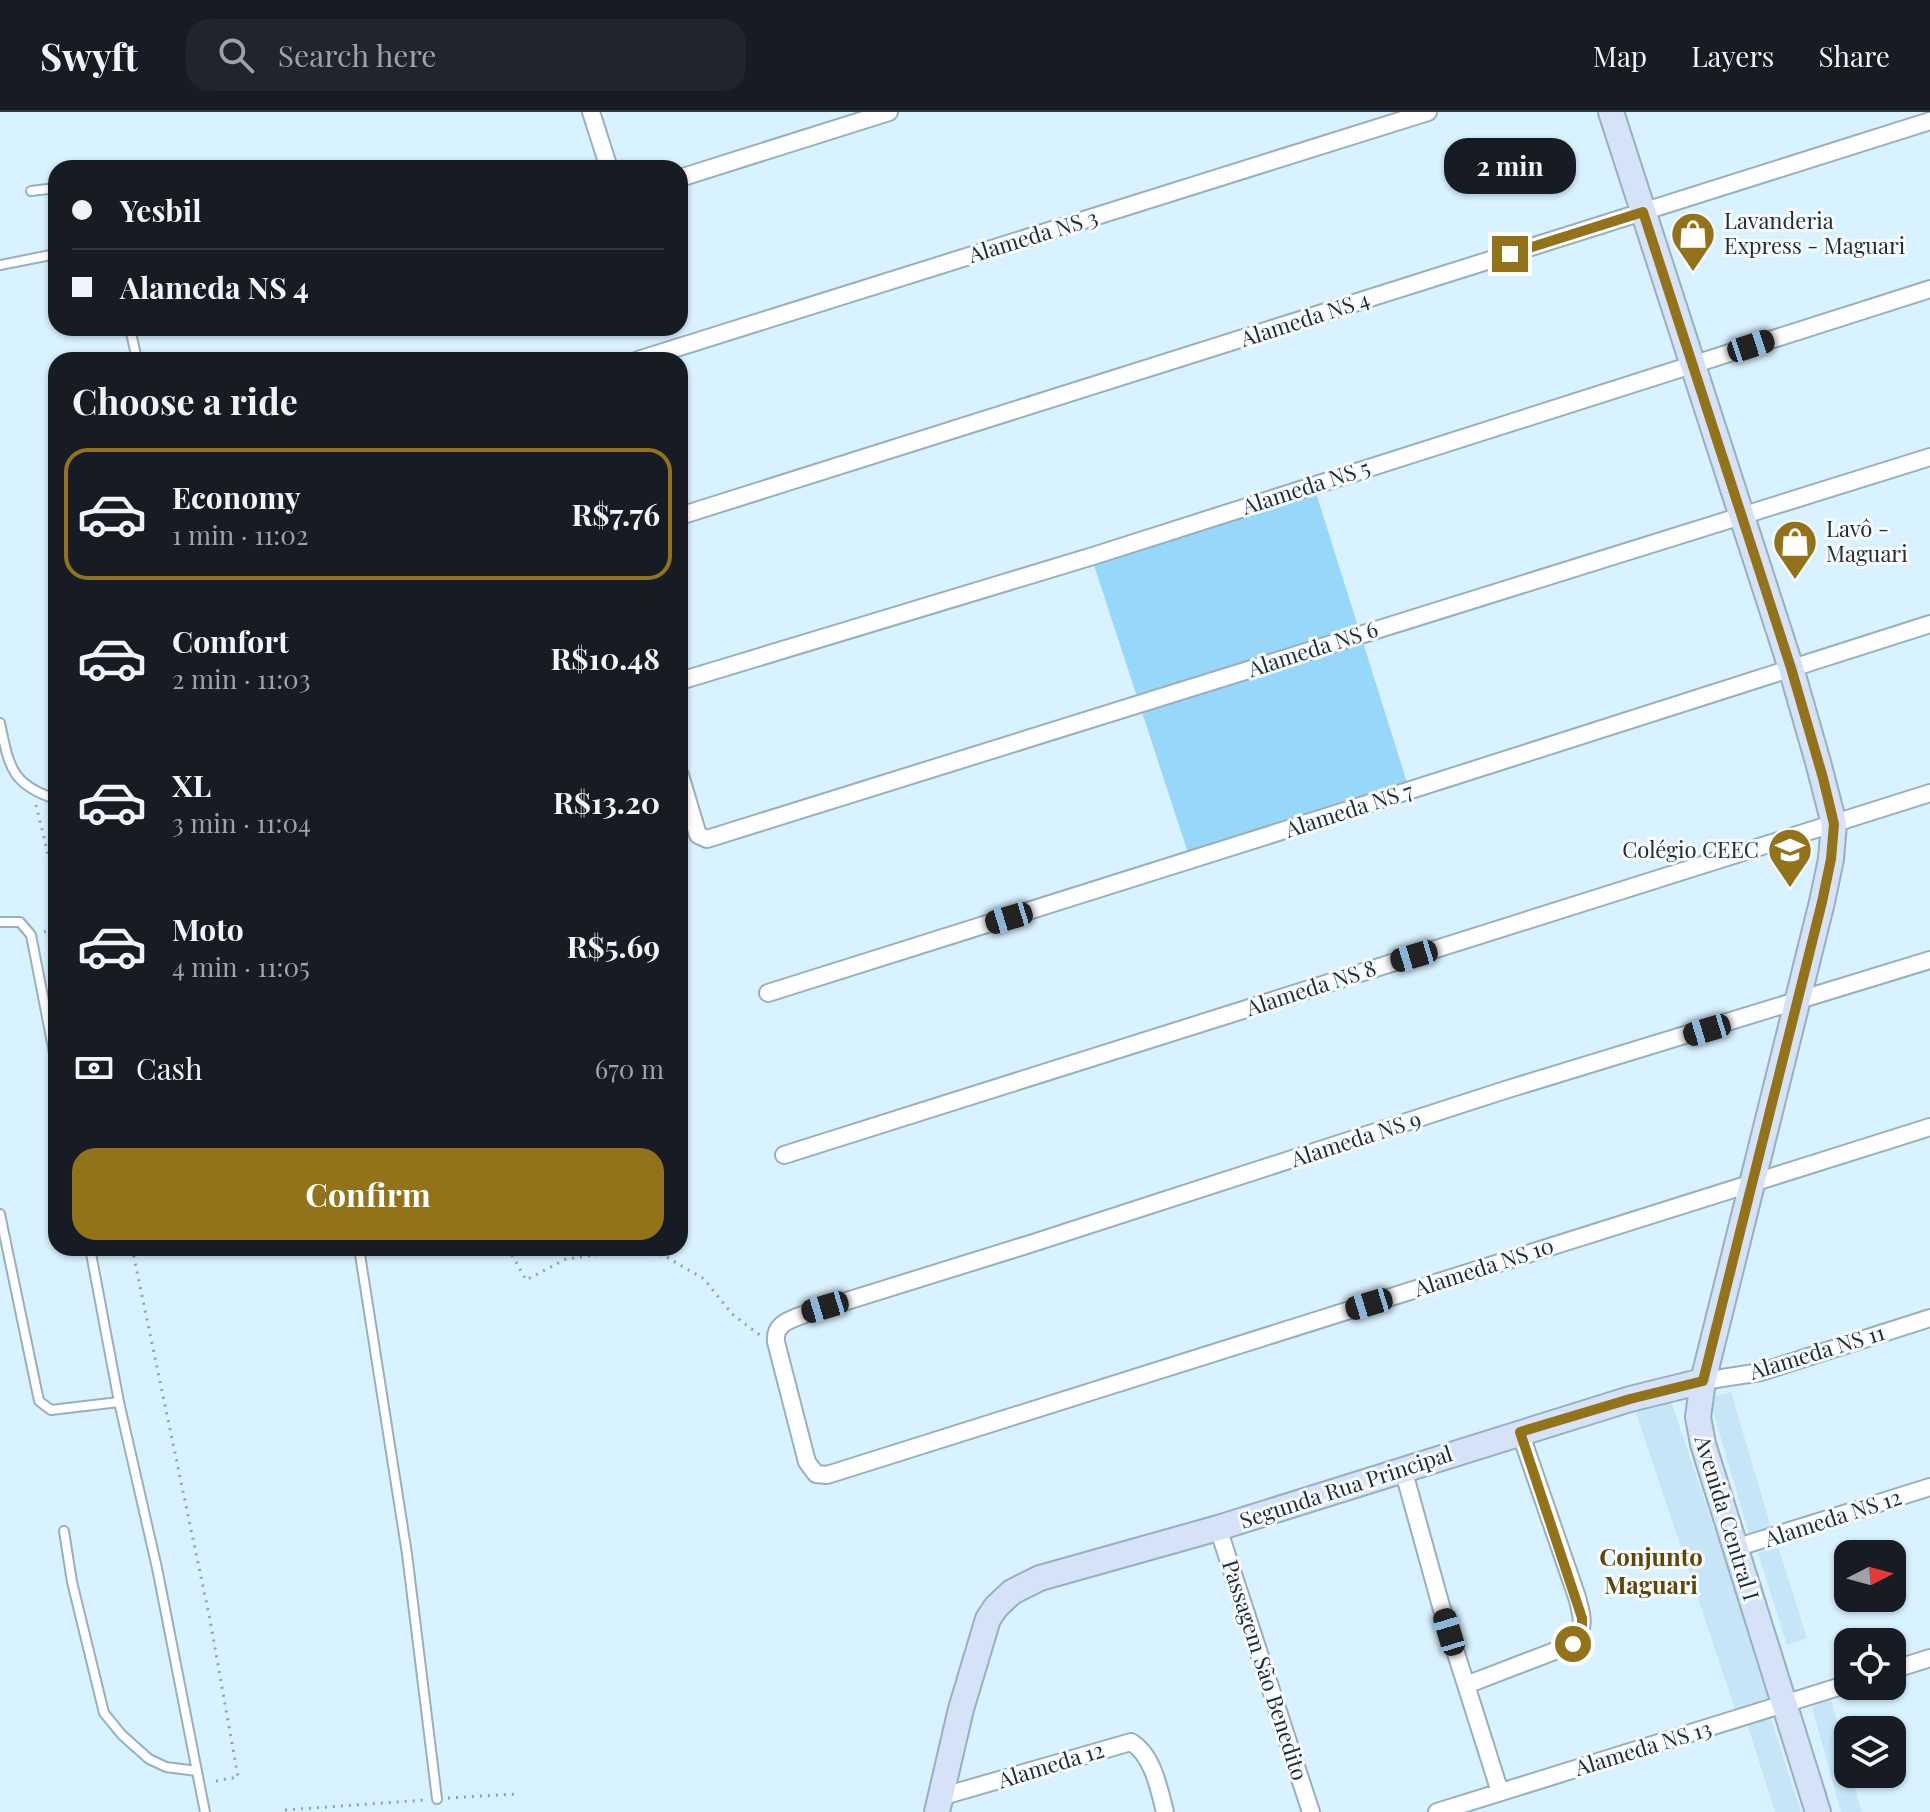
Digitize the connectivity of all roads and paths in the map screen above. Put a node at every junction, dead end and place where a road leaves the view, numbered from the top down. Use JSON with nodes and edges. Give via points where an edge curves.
{"nodes":[{"id":1,"x":591,"y":112,"type":"edge"},
{"id":2,"x":889,"y":112,"type":"edge"},
{"id":3,"x":1428,"y":112,"type":"edge"},
{"id":4,"x":1611,"y":112,"type":"edge"},
{"id":5,"x":1930,"y":121,"type":"edge"},
{"id":6,"x":606,"y":160,"type":"edge"},
{"id":7,"x":688,"y":175,"type":"edge"},
{"id":8,"x":48,"y":189,"type":"edge"},
{"id":9,"x":31,"y":191,"type":"dead end"},
{"id":10,"x":1643,"y":212,"type":"junction"},
{"id":11,"x":48,"y":256,"type":"edge"},
{"id":12,"x":0,"y":265,"type":"edge"},
{"id":13,"x":1930,"y":289,"type":"edge"},
{"id":14,"x":663,"y":352,"type":"edge"},
{"id":15,"x":1692,"y":365,"type":"junction"},
{"id":16,"x":1930,"y":457,"type":"edge"},
{"id":17,"x":688,"y":513,"type":"edge"},
{"id":18,"x":1742,"y":516,"type":"junction"},
{"id":19,"x":1930,"y":624,"type":"edge"},
{"id":20,"x":1791,"y":668,"type":"junction"},
{"id":21,"x":688,"y":679,"type":"edge"},
{"id":22,"x":0,"y":723,"type":"edge"},
{"id":23,"x":32,"y":790,"type":"junction"},
{"id":24,"x":1930,"y":793,"type":"edge"},
{"id":25,"x":48,"y":796,"type":"edge"},
{"id":26,"x":688,"y":802,"type":"edge"},
{"id":27,"x":1834,"y":824,"type":"junction"},
{"id":28,"x":48,"y":852,"type":"edge"},
{"id":29,"x":0,"y":922,"type":"edge"},
{"id":30,"x":1930,"y":960,"type":"edge"},
{"id":31,"x":768,"y":993,"type":"dead end"},
{"id":32,"x":1796,"y":1003,"type":"junction"},
{"id":33,"x":48,"y":1022,"type":"edge"},
{"id":34,"x":1930,"y":1127,"type":"edge"},
{"id":35,"x":784,"y":1155,"type":"dead end"},
{"id":36,"x":1751,"y":1183,"type":"junction"},
{"id":37,"x":0,"y":1214,"type":"edge"},
{"id":38,"x":92,"y":1256,"type":"edge"},
{"id":39,"x":134,"y":1256,"type":"edge"},
{"id":40,"x":360,"y":1256,"type":"edge"},
{"id":41,"x":512,"y":1256,"type":"edge"},
{"id":42,"x":588,"y":1256,"type":"edge"},
{"id":43,"x":665,"y":1256,"type":"edge"},
{"id":44,"x":1930,"y":1318,"type":"edge"},
{"id":45,"x":777,"y":1347,"type":"junction"},
{"id":46,"x":1703,"y":1381,"type":"junction"},
{"id":47,"x":119,"y":1402,"type":"junction"},
{"id":48,"x":1520,"y":1432,"type":"junction"},
{"id":49,"x":1403,"y":1469,"type":"junction"},
{"id":50,"x":1930,"y":1487,"type":"edge"},
{"id":51,"x":1218,"y":1528,"type":"junction"},
{"id":52,"x":64,"y":1531,"type":"dead end"},
{"id":53,"x":1735,"y":1548,"type":"junction"},
{"id":54,"x":1930,"y":1658,"type":"edge"},
{"id":55,"x":1906,"y":1666,"type":"edge"},
{"id":56,"x":1466,"y":1685,"type":"junction"},
{"id":57,"x":1834,"y":1688,"type":"edge"},
{"id":58,"x":1784,"y":1704,"type":"junction"},
{"id":59,"x":197,"y":1771,"type":"junction"},
{"id":60,"x":199,"y":1784,"type":"junction"},
{"id":61,"x":1500,"y":1792,"type":"junction"},
{"id":62,"x":516,"y":1794,"type":"dead end"},
{"id":63,"x":437,"y":1799,"type":"junction"},
{"id":64,"x":939,"y":1804,"type":"edge"},
{"id":65,"x":285,"y":1810,"type":"dead end"},
{"id":66,"x":205,"y":1812,"type":"edge"},
{"id":67,"x":1165,"y":1812,"type":"edge"},
{"id":68,"x":1311,"y":1812,"type":"edge"},
{"id":69,"x":1437,"y":1812,"type":"edge"},
{"id":70,"x":1818,"y":1812,"type":"edge"}],
"edges":[{"from":1,"to":6,"type":"street"},
{"from":2,"to":7,"type":"street"},
{"from":3,"to":14,"type":"street","name":"Alameda NS 3"},
{"from":4,"to":10,"type":"main road","name":"Avenida Central I"},
{"from":5,"to":10,"type":"street","name":"Alameda NS 4"},
{"from":8,"to":9,"type":"lane"},
{"from":10,"to":15,"type":"main road","name":"Avenida Central I"},
{"from":10,"to":17,"type":"street","name":"Alameda NS 4"},
{"from":11,"to":12,"type":"lane"},
{"from":13,"to":15,"type":"street","name":"Alameda NS 5"},
{"from":15,"to":18,"type":"main road","name":"Avenida Central I"},
{"from":15,"to":21,"type":"street","name":"Alameda NS 5"},
{"from":16,"to":18,"type":"street","name":"Alameda NS 6"},
{"from":18,"to":20,"type":"main road","name":"Avenida Central I"},
{"from":18,"to":26,"type":"street","name":"Alameda NS 6","via":[[707,839],[698,835]]},
{"from":19,"to":20,"type":"street","name":"Alameda NS 7"},
{"from":20,"to":27,"type":"main road","name":"Avenida Central I"},
{"from":20,"to":31,"type":"street","name":"Alameda NS 7"},
{"from":22,"to":23,"type":"lane","via":[[15,775]]},
{"from":23,"to":25,"type":"lane"},
{"from":23,"to":28,"type":"path"},
{"from":24,"to":27,"type":"street","name":"Alameda NS 8"},
{"from":27,"to":32,"type":"main road","name":"Avenida Central I","via":[[1831,859]]},
{"from":27,"to":35,"type":"street","name":"Alameda NS 8"},
{"from":29,"to":33,"type":"lane","via":[[20,922],[31,935]]},
{"from":30,"to":32,"type":"street","name":"Alameda NS 9"},
{"from":32,"to":36,"type":"main road","name":"Avenida Central I"},
{"from":32,"to":45,"type":"street","name":"Alameda NS 9","via":[[1505,1090],[784,1322],[775,1333]]},
{"from":34,"to":36,"type":"street","name":"Alameda NS 10"},
{"from":36,"to":45,"type":"street","name":"Alameda NS 10","via":[[827,1475],[811,1469]]},
{"from":36,"to":46,"type":"main road","name":"Avenida Central I"},
{"from":37,"to":47,"type":"lane","via":[[39,1401],[51,1410]]},
{"from":38,"to":47,"type":"lane"},
{"from":39,"to":60,"type":"path","via":[[238,1777]]},
{"from":40,"to":63,"type":"lane","via":[[407,1554]]},
{"from":41,"to":42,"type":"path","via":[[526,1280],[566,1259]]},
{"from":43,"to":45,"type":"path","via":[[704,1279],[732,1314]]},
{"from":44,"to":46,"type":"street","name":"Alameda NS 11","via":[[1761,1372]]},
{"from":46,"to":48,"type":"main road","name":"Segunda Rua Principal"},
{"from":46,"to":53,"type":"main road","name":"Avenida Central I","via":[[1699,1431]]},
{"from":47,"to":59,"type":"lane"},
{"from":48,"to":49,"type":"main road","name":"Segunda Rua Principal"},
{"from":48,"to":56,"type":"street","via":[[1577,1597],[1582,1632],[1573,1644]]},
{"from":49,"to":51,"type":"main road","name":"Segunda Rua Principal"},
{"from":49,"to":56,"type":"street"},
{"from":50,"to":53,"type":"street","name":"Alameda NS 12"},
{"from":51,"to":64,"type":"main road","name":"Segunda Rua Principal","via":[[1027,1583],[996,1607],[982,1635]]},
{"from":51,"to":68,"type":"street","name":"Passagem São Benedito"},
{"from":52,"to":59,"type":"lane","via":[[104,1713],[149,1759]]},
{"from":53,"to":58,"type":"main road","name":"Avenida Central I"},
{"from":54,"to":55,"type":"street"},
{"from":56,"to":61,"type":"street"},
{"from":57,"to":58,"type":"street","name":"Alameda NS 13"},
{"from":58,"to":61,"type":"street","name":"Alameda NS 13"},
{"from":58,"to":70,"type":"main road","name":"Avenida Central I"},
{"from":59,"to":60,"type":"lane"},
{"from":60,"to":66,"type":"lane"},
{"from":61,"to":69,"type":"street","name":"Alameda NS 13"},
{"from":62,"to":63,"type":"path"},
{"from":63,"to":65,"type":"path"},
{"from":64,"to":67,"type":"street","name":"Alameda 12","via":[[1131,1742],[1144,1752]]}]}
